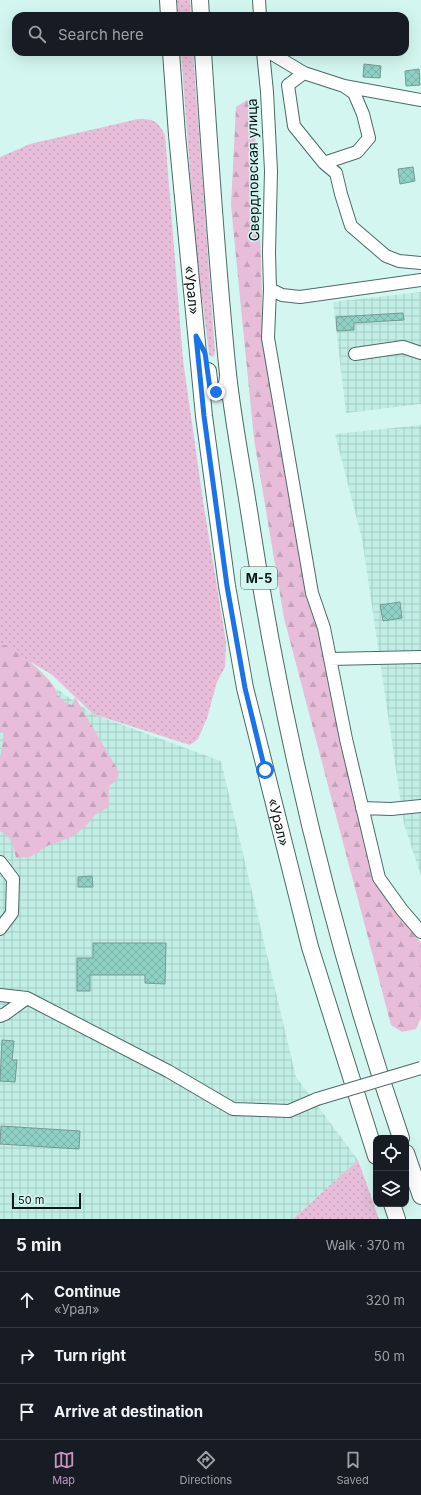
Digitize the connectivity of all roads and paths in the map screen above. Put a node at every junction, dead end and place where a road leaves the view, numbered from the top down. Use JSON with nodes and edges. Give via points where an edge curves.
{"nodes":[{"id":1,"x":168,"y":0,"type":"edge"},
{"id":2,"x":200,"y":0,"type":"edge"},
{"id":3,"x":259,"y":0,"type":"edge"},
{"id":4,"x":169,"y":12,"type":"edge"},
{"id":5,"x":201,"y":12,"type":"edge"},
{"id":6,"x":260,"y":12,"type":"edge"},
{"id":7,"x":171,"y":56,"type":"edge"},
{"id":8,"x":204,"y":56,"type":"edge"},
{"id":9,"x":263,"y":56,"type":"edge"},
{"id":10,"x":276,"y":56,"type":"edge"},
{"id":11,"x":304,"y":73,"type":"junction"},
{"id":12,"x":344,"y":86,"type":"junction"},
{"id":13,"x":421,"y":100,"type":"edge"},
{"id":14,"x":324,"y":163,"type":"junction"},
{"id":15,"x":421,"y":263,"type":"edge"},
{"id":16,"x":421,"y":280,"type":"edge"},
{"id":17,"x":270,"y":289,"type":"junction"},
{"id":18,"x":196,"y":336,"type":"junction"},
{"id":19,"x":421,"y":353,"type":"edge"},
{"id":20,"x":355,"y":354,"type":"dead end"},
{"id":21,"x":228,"y":376,"type":"junction"},
{"id":22,"x":421,"y":657,"type":"edge"},
{"id":23,"x":330,"y":659,"type":"junction"},
{"id":24,"x":421,"y":806,"type":"edge"},
{"id":25,"x":362,"y":808,"type":"junction"},
{"id":26,"x":0,"y":862,"type":"edge"},
{"id":27,"x":0,"y":929,"type":"edge"},
{"id":28,"x":421,"y":932,"type":"edge"},
{"id":29,"x":0,"y":995,"type":"edge"},
{"id":30,"x":27,"y":998,"type":"junction"},
{"id":31,"x":0,"y":1016,"type":"edge"},
{"id":32,"x":421,"y":1068,"type":"edge"},
{"id":33,"x":400,"y":1135,"type":"edge"},
{"id":34,"x":373,"y":1146,"type":"edge"},
{"id":35,"x":409,"y":1162,"type":"edge"},
{"id":36,"x":421,"y":1196,"type":"edge"},
{"id":37,"x":392,"y":1207,"type":"edge"},
{"id":38,"x":393,"y":1207,"type":"edge"},
{"id":39,"x":391,"y":1219,"type":"edge"},
{"id":40,"x":397,"y":1219,"type":"edge"}],
"edges":[{"from":1,"to":4,"type":"main road"},
{"from":2,"to":5,"type":"main road"},
{"from":3,"to":6,"type":"street"},
{"from":7,"to":18,"type":"main road","name":"«Урал»","number":"М-5"},
{"from":8,"to":21,"type":"main road","name":"«Урал»","number":"М-5"},
{"from":9,"to":17,"type":"street","name":"Свердловская улица","via":[[271,171]]},
{"from":10,"to":11,"type":"street"},
{"from":11,"to":12,"type":"street"},
{"from":11,"to":14,"type":"street","via":[[288,85],[294,126]]},
{"from":12,"to":13,"type":"street"},
{"from":12,"to":14,"type":"street","via":[[354,93],[369,138],[357,152]]},
{"from":14,"to":15,"type":"street","via":[[336,173],[351,226],[386,256]]},
{"from":16,"to":17,"type":"street","via":[[300,297],[282,295]]},
{"from":17,"to":23,"type":"street","name":"Свердловская улица","via":[[268,338],[312,593],[324,628]]},
{"from":18,"to":21,"type":"main road","via":[[205,353],[210,389],[216,392],[224,390]]},
{"from":18,"to":34,"type":"main road","name":"«Урал»","number":"М-5","via":[[227,586],[245,688],[310,947]]},
{"from":19,"to":20,"type":"street","via":[[403,348]]},
{"from":21,"to":33,"type":"main road","name":"«Урал»","number":"М-5","via":[[258,573],[294,761],[337,935]]},
{"from":22,"to":23,"type":"street"},
{"from":23,"to":25,"type":"street","name":"Свердловская улица"},
{"from":24,"to":25,"type":"street"},
{"from":25,"to":28,"type":"street","name":"Свердловская улица","via":[[379,878]]},
{"from":26,"to":27,"type":"street","via":[[13,879],[12,913]]},
{"from":29,"to":30,"type":"street"},
{"from":30,"to":31,"type":"street"},
{"from":30,"to":32,"type":"street","bridge":true,"via":[[168,1071],[233,1109],[289,1111],[317,1099]]},
{"from":35,"to":36,"type":"main road"},
{"from":37,"to":39,"type":"street"},
{"from":38,"to":40,"type":"main road"}]}
